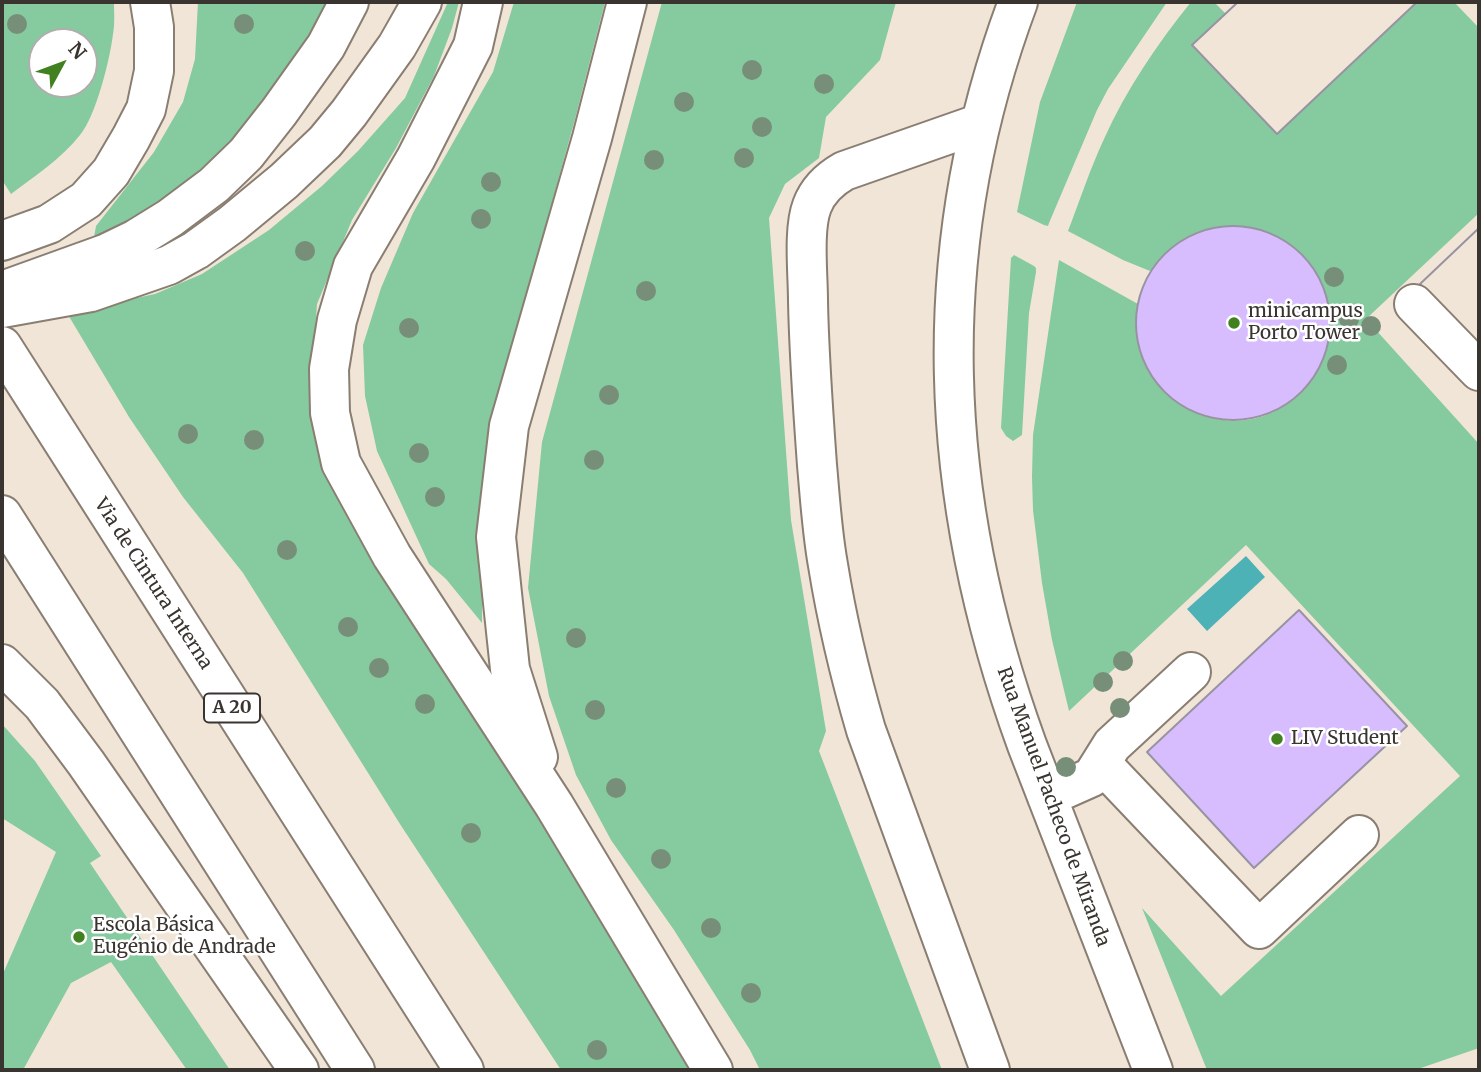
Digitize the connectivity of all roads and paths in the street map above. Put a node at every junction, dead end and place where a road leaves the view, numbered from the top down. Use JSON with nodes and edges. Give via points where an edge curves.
{"nodes":[{"id":1,"x":150,"y":2,"type":"edge"},
{"id":2,"x":349,"y":2,"type":"edge"},
{"id":3,"x":422,"y":2,"type":"edge"},
{"id":4,"x":483,"y":2,"type":"edge"},
{"id":5,"x":628,"y":2,"type":"edge"},
{"id":6,"x":1018,"y":2,"type":"edge"},
{"id":7,"x":981,"y":123,"type":"junction"},
{"id":8,"x":2,"y":241,"type":"edge"},
{"id":9,"x":82,"y":279,"type":"junction"},
{"id":10,"x":2,"y":291,"type":"edge"},
{"id":11,"x":1414,"y":304,"type":"dead end"},
{"id":12,"x":2,"y":308,"type":"edge"},
{"id":13,"x":2,"y":346,"type":"edge"},
{"id":14,"x":1479,"y":372,"type":"edge"},
{"id":15,"x":2,"y":515,"type":"edge"},
{"id":16,"x":2,"y":664,"type":"edge"},
{"id":17,"x":1191,"y":672,"type":"dead end"},
{"id":18,"x":2,"y":695,"type":"edge"},
{"id":19,"x":1101,"y":764,"type":"junction"},
{"id":20,"x":1047,"y":797,"type":"junction"},
{"id":21,"x":554,"y":805,"type":"junction"},
{"id":22,"x":1359,"y":835,"type":"dead end"},
{"id":23,"x":270,"y":1070,"type":"edge"},
{"id":24,"x":299,"y":1070,"type":"edge"},
{"id":25,"x":355,"y":1070,"type":"edge"},
{"id":26,"x":464,"y":1070,"type":"edge"},
{"id":27,"x":713,"y":1070,"type":"edge"},
{"id":28,"x":990,"y":1070,"type":"edge"},
{"id":29,"x":1153,"y":1070,"type":"edge"}],
"edges":[{"from":1,"to":8,"type":"main road","via":[[154,71],[146,109],[111,172],[86,200],[49,224]]},
{"from":2,"to":9,"type":"main road","via":[[326,46],[246,155],[170,218],[105,254]]},
{"from":3,"to":9,"type":"main road","via":[[397,47],[325,142],[232,224],[169,265]]},
{"from":4,"to":21,"type":"main road","via":[[473,46],[416,159],[353,266],[337,320],[330,413],[341,463],[391,556]]},
{"from":5,"to":21,"type":"main road","via":[[509,426],[496,537],[510,669]]},
{"from":6,"to":7,"type":"main road","name":"Rua Manuel Pacheco de Miranda"},
{"from":7,"to":20,"type":"main road","name":"Rua Manuel Pacheco de Miranda","via":[[958,248],[954,399],[959,458],[990,629]]},
{"from":7,"to":28,"type":"main road","via":[[844,172],[828,183],[812,206],[808,225],[808,280],[822,521],[849,673]]},
{"from":9,"to":10,"type":"main road"},
{"from":9,"to":12,"type":"main road"},
{"from":11,"to":14,"type":"main road"},
{"from":13,"to":26,"type":"main road","name":"Via de Cintura Interna","number":"A 20"},
{"from":15,"to":25,"type":"main road"},
{"from":16,"to":24,"type":"main road","via":[[42,704],[79,753]]},
{"from":17,"to":19,"type":"main road","via":[[1112,745]]},
{"from":18,"to":23,"type":"main road","via":[[43,740]]},
{"from":19,"to":20,"type":"main road","via":[[1092,778]]},
{"from":19,"to":22,"type":"main road","via":[[1259,929]]},
{"from":20,"to":29,"type":"main road","name":"Rua Manuel Pacheco de Miranda"},
{"from":21,"to":27,"type":"main road"}]}
